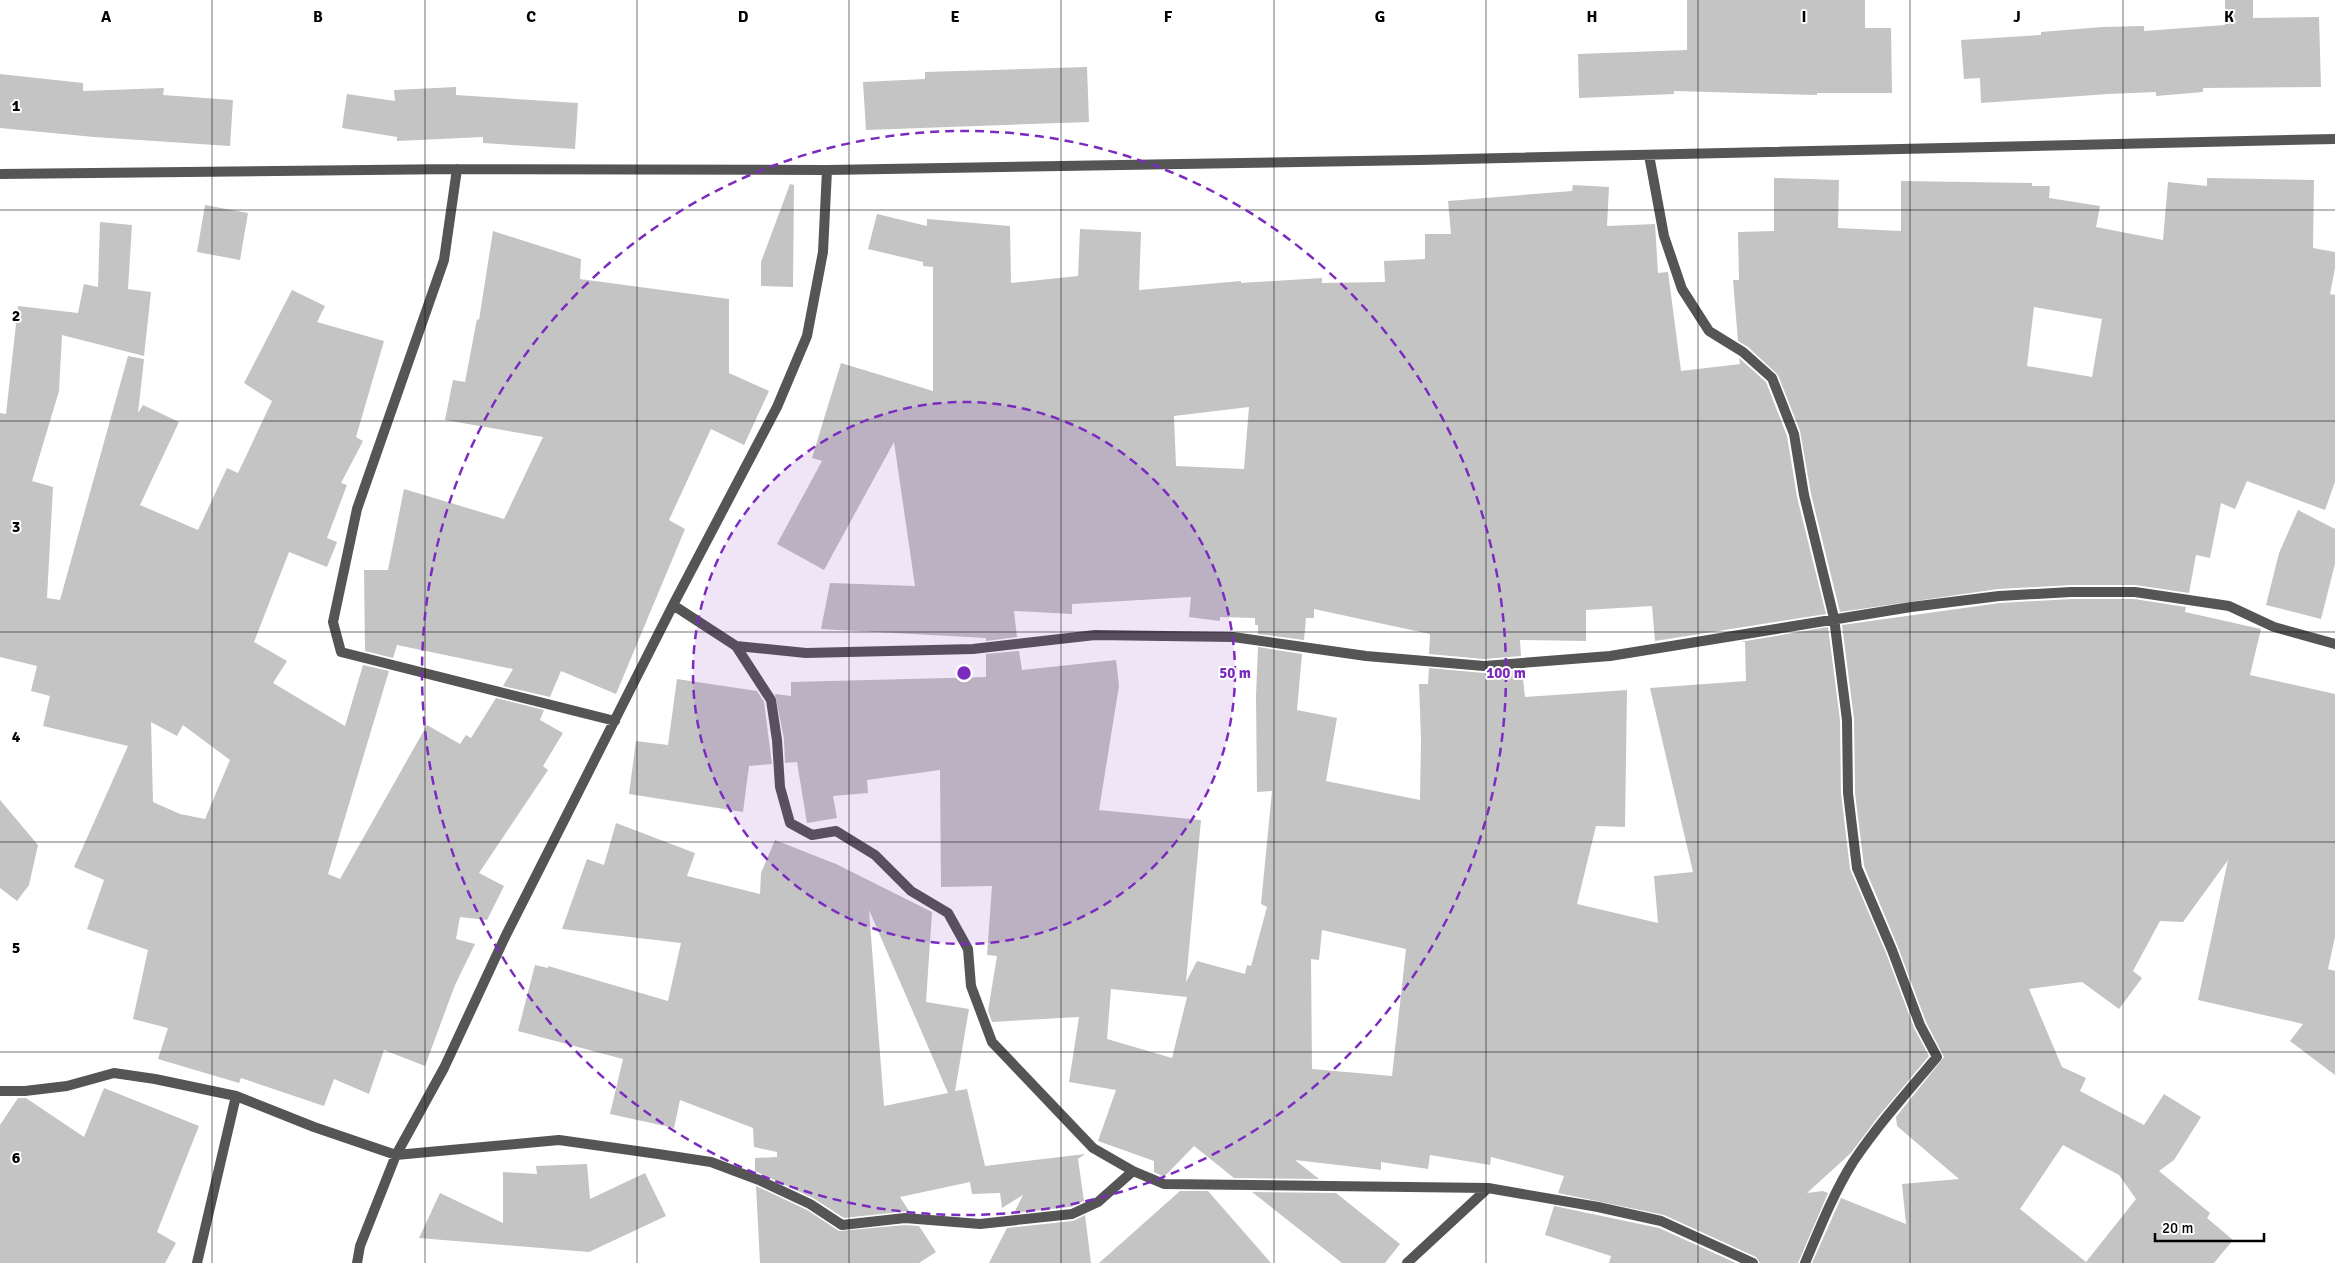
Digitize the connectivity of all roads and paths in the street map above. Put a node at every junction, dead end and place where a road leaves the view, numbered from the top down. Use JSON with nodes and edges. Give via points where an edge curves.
{"nodes":[{"id":1,"x":2335,"y":139,"type":"edge"},
{"id":2,"x":1648,"y":155,"type":"junction"},
{"id":3,"x":457,"y":169,"type":"junction"},
{"id":4,"x":827,"y":170,"type":"junction"},
{"id":5,"x":0,"y":174,"type":"edge"},
{"id":6,"x":672,"y":605,"type":"junction"},
{"id":7,"x":1834,"y":618,"type":"junction"},
{"id":8,"x":2335,"y":644,"type":"edge"},
{"id":9,"x":736,"y":646,"type":"junction"},
{"id":10,"x":615,"y":721,"type":"junction"},
{"id":11,"x":0,"y":1091,"type":"edge"},
{"id":12,"x":236,"y":1096,"type":"junction"},
{"id":13,"x":396,"y":1155,"type":"junction"},
{"id":14,"x":1133,"y":1172,"type":"junction"},
{"id":15,"x":1488,"y":1188,"type":"junction"},
{"id":16,"x":197,"y":1263,"type":"edge"},
{"id":17,"x":357,"y":1263,"type":"edge"},
{"id":18,"x":1407,"y":1263,"type":"edge"},
{"id":19,"x":1753,"y":1263,"type":"edge"},
{"id":20,"x":1806,"y":1263,"type":"edge"}],
"edges":[{"from":1,"to":2,"type":"street"},
{"from":2,"to":4,"type":"street"},
{"from":2,"to":7,"type":"street","via":[[1664,236],[1682,289],[1708,331],[1743,352],[1772,378],[1794,434],[1804,495]]},
{"from":3,"to":4,"type":"street"},
{"from":3,"to":5,"type":"street"},
{"from":3,"to":10,"type":"street","via":[[444,260],[357,508],[333,622],[341,652]]},
{"from":4,"to":6,"type":"street","via":[[823,252],[807,336],[777,407]]},
{"from":6,"to":9,"type":"street"},
{"from":6,"to":10,"type":"street"},
{"from":7,"to":8,"type":"street","via":[[1999,596],[2135,592],[2229,606],[2274,627]]},
{"from":7,"to":9,"type":"street","via":[[1610,656],[1484,666],[1366,656],[1233,637],[1095,635],[973,649],[806,653]]},
{"from":7,"to":20,"type":"street","via":[[1847,720],[1848,793],[1857,868],[1920,1025],[1937,1057],[1852,1164]]},
{"from":9,"to":14,"type":"street","via":[[771,700],[780,787],[790,823],[812,835],[836,831],[875,855],[911,891],[948,913],[968,949],[971,986],[992,1042],[1093,1148]]},
{"from":10,"to":13,"type":"street","via":[[505,937],[444,1068]]},
{"from":11,"to":12,"type":"street","via":[[67,1086],[114,1073]]},
{"from":12,"to":13,"type":"street","via":[[314,1128]]},
{"from":12,"to":16,"type":"street"},
{"from":13,"to":14,"type":"street","via":[[559,1140],[711,1162],[760,1180],[810,1204],[842,1225],[906,1218],[980,1224],[1072,1214],[1098,1202]]},
{"from":13,"to":17,"type":"street","via":[[360,1246]]},
{"from":14,"to":15,"type":"street","via":[[1164,1184]]},
{"from":15,"to":18,"type":"street"},
{"from":15,"to":19,"type":"street","via":[[1661,1221]]}]}
